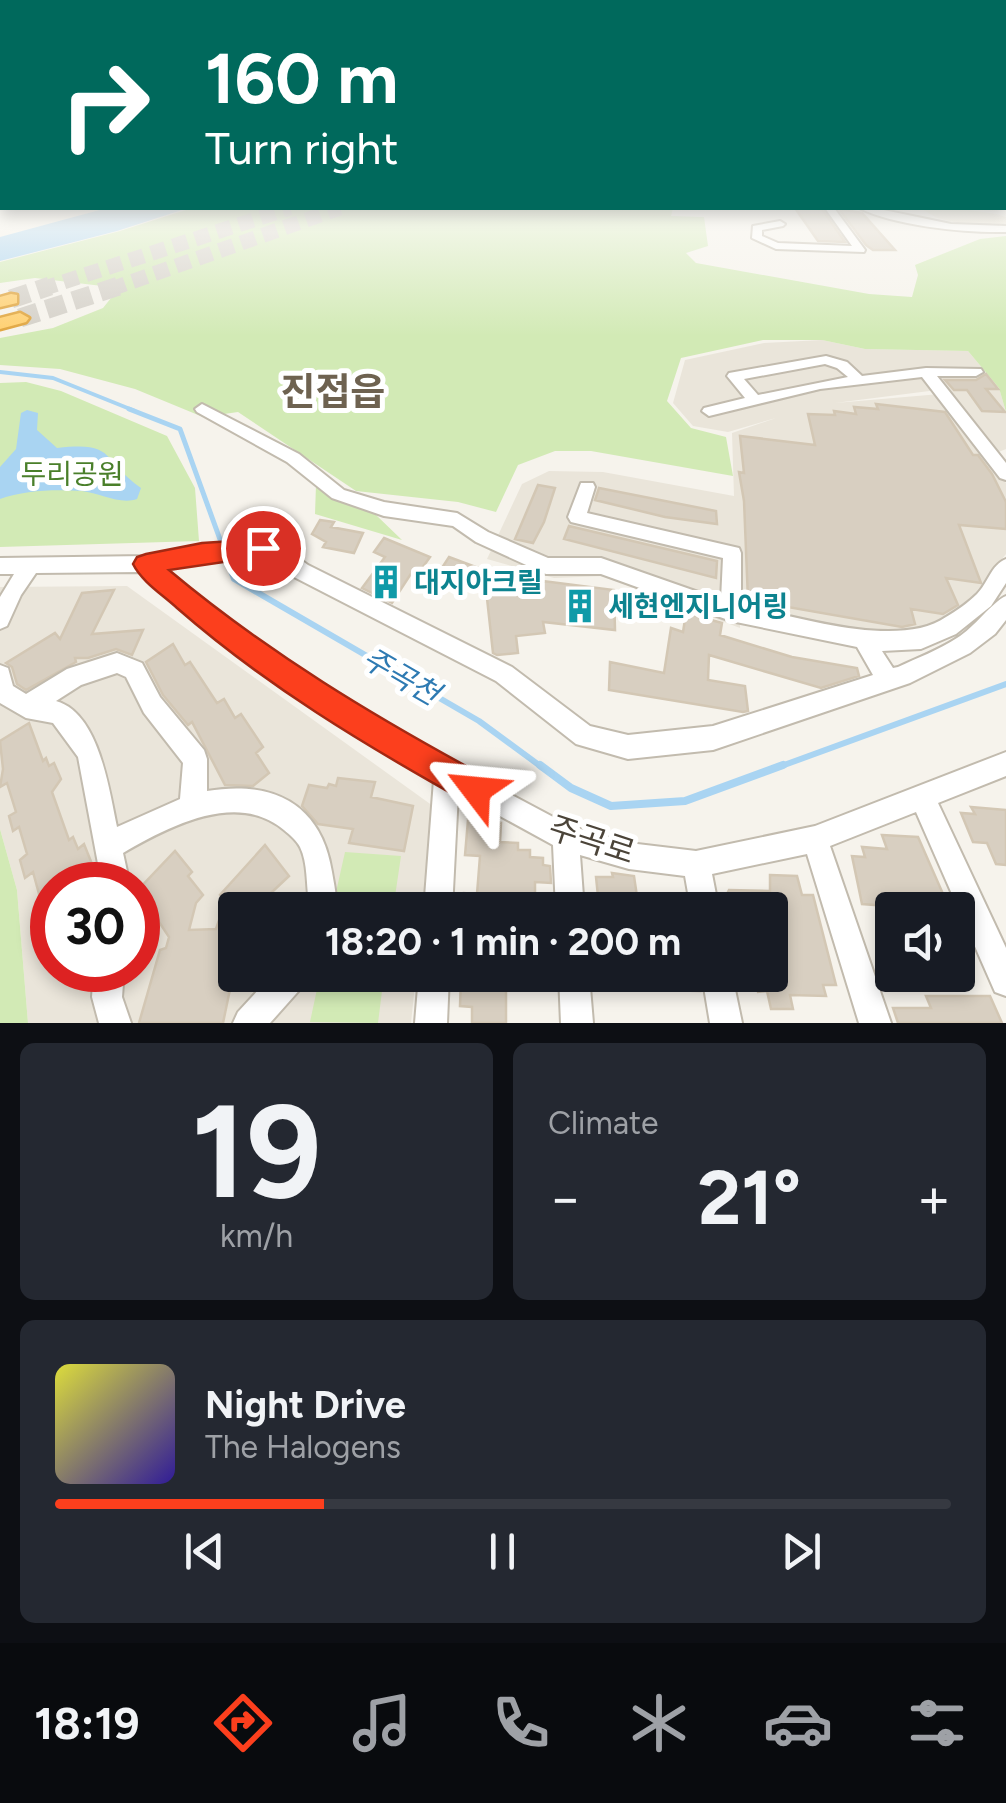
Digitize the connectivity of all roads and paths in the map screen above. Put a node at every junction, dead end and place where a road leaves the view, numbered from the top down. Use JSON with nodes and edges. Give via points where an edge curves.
{"nodes":[{"id":1,"x":761,"y":240,"type":"edge"},
{"id":2,"x":853,"y":240,"type":"edge"},
{"id":3,"x":20,"y":318,"type":"tunnel mouth"},
{"id":4,"x":0,"y":324,"type":"edge"},
{"id":5,"x":926,"y":372,"type":"junction"},
{"id":6,"x":976,"y":372,"type":"dead end"},
{"id":7,"x":858,"y":380,"type":"junction"},
{"id":8,"x":754,"y":400,"type":"junction"},
{"id":9,"x":202,"y":409,"type":"dead end"},
{"id":10,"x":708,"y":411,"type":"dead end"},
{"id":11,"x":1006,"y":474,"type":"edge"},
{"id":12,"x":587,"y":487,"type":"dead end"},
{"id":13,"x":146,"y":564,"type":"junction"},
{"id":14,"x":0,"y":566,"type":"edge"},
{"id":15,"x":31,"y":566,"type":"junction"},
{"id":16,"x":1006,"y":567,"type":"edge"},
{"id":17,"x":1006,"y":605,"type":"edge"},
{"id":18,"x":730,"y":612,"type":"junction"},
{"id":19,"x":0,"y":620,"type":"edge"},
{"id":20,"x":864,"y":638,"type":"junction"},
{"id":21,"x":0,"y":674,"type":"edge"},
{"id":22,"x":888,"y":682,"type":"junction"},
{"id":23,"x":26,"y":707,"type":"junction"},
{"id":24,"x":1006,"y":764,"type":"edge"},
{"id":25,"x":447,"y":774,"type":"junction"},
{"id":26,"x":922,"y":797,"type":"junction"},
{"id":27,"x":190,"y":807,"type":"junction"},
{"id":28,"x":566,"y":838,"type":"junction"},
{"id":29,"x":815,"y":839,"type":"junction"},
{"id":30,"x":109,"y":846,"type":"junction"},
{"id":31,"x":112,"y":862,"type":"edge"},
{"id":32,"x":696,"y":864,"type":"junction"},
{"id":33,"x":321,"y":892,"type":"edge"},
{"id":34,"x":439,"y":892,"type":"edge"},
{"id":35,"x":569,"y":892,"type":"edge"},
{"id":36,"x":701,"y":892,"type":"edge"},
{"id":37,"x":1006,"y":981,"type":"edge"},
{"id":38,"x":107,"y":992,"type":"edge"},
{"id":39,"x":277,"y":992,"type":"edge"},
{"id":40,"x":433,"y":992,"type":"edge"},
{"id":41,"x":575,"y":992,"type":"edge"},
{"id":42,"x":720,"y":992,"type":"edge"},
{"id":43,"x":115,"y":1023,"type":"edge"},
{"id":44,"x":250,"y":1023,"type":"edge"},
{"id":45,"x":431,"y":1023,"type":"edge"},
{"id":46,"x":577,"y":1023,"type":"edge"},
{"id":47,"x":726,"y":1023,"type":"edge"},
{"id":48,"x":875,"y":1023,"type":"edge"}],
"edges":[{"from":1,"to":2,"type":"street","via":[[860,250]]},
{"from":3,"to":4,"type":"highway"},
{"from":5,"to":6,"type":"street"},
{"from":5,"to":7,"type":"street"},
{"from":5,"to":11,"type":"street"},
{"from":7,"to":8,"type":"street"},
{"from":7,"to":8,"type":"street","via":[[826,360],[734,376]]},
{"from":8,"to":10,"type":"street"},
{"from":9,"to":18,"type":"street","via":[[293,458],[338,494],[457,520],[546,566],[600,566]]},
{"from":12,"to":18,"type":"street","via":[[577,517],[732,553]]},
{"from":13,"to":15,"type":"street"},
{"from":13,"to":22,"type":"street","via":[[271,549],[301,571],[504,674],[584,736],[614,746],[714,738]]},
{"from":13,"to":25,"type":"street","name":"주곡로","via":[[301,687]]},
{"from":14,"to":15,"type":"street"},
{"from":15,"to":19,"type":"street"},
{"from":16,"to":20,"type":"street","via":[[984,600],[949,627],[921,639]]},
{"from":17,"to":22,"type":"street","via":[[963,646]]},
{"from":18,"to":20,"type":"street"},
{"from":20,"to":22,"type":"street"},
{"from":21,"to":23,"type":"street","via":[[3,692]]},
{"from":23,"to":27,"type":"street","via":[[75,676],[116,663],[134,670],[195,760]]},
{"from":23,"to":30,"type":"street","via":[[60,714],[89,752]]},
{"from":24,"to":26,"type":"street","name":"주곡로"},
{"from":25,"to":28,"type":"street","name":"주곡로"},
{"from":25,"to":34,"type":"street"},
{"from":26,"to":29,"type":"street","name":"주곡로"},
{"from":26,"to":37,"type":"street"},
{"from":27,"to":30,"type":"street"},
{"from":27,"to":33,"type":"street","via":[[240,800],[282,808],[310,839]]},
{"from":28,"to":32,"type":"street","name":"주곡로","via":[[629,856]]},
{"from":28,"to":35,"type":"street"},
{"from":29,"to":32,"type":"street","name":"주곡로"},
{"from":29,"to":48,"type":"street"},
{"from":30,"to":31,"type":"street"},
{"from":32,"to":36,"type":"street"},
{"from":38,"to":43,"type":"street"},
{"from":39,"to":44,"type":"street"},
{"from":40,"to":45,"type":"street"},
{"from":41,"to":46,"type":"street"},
{"from":42,"to":47,"type":"street"}]}
